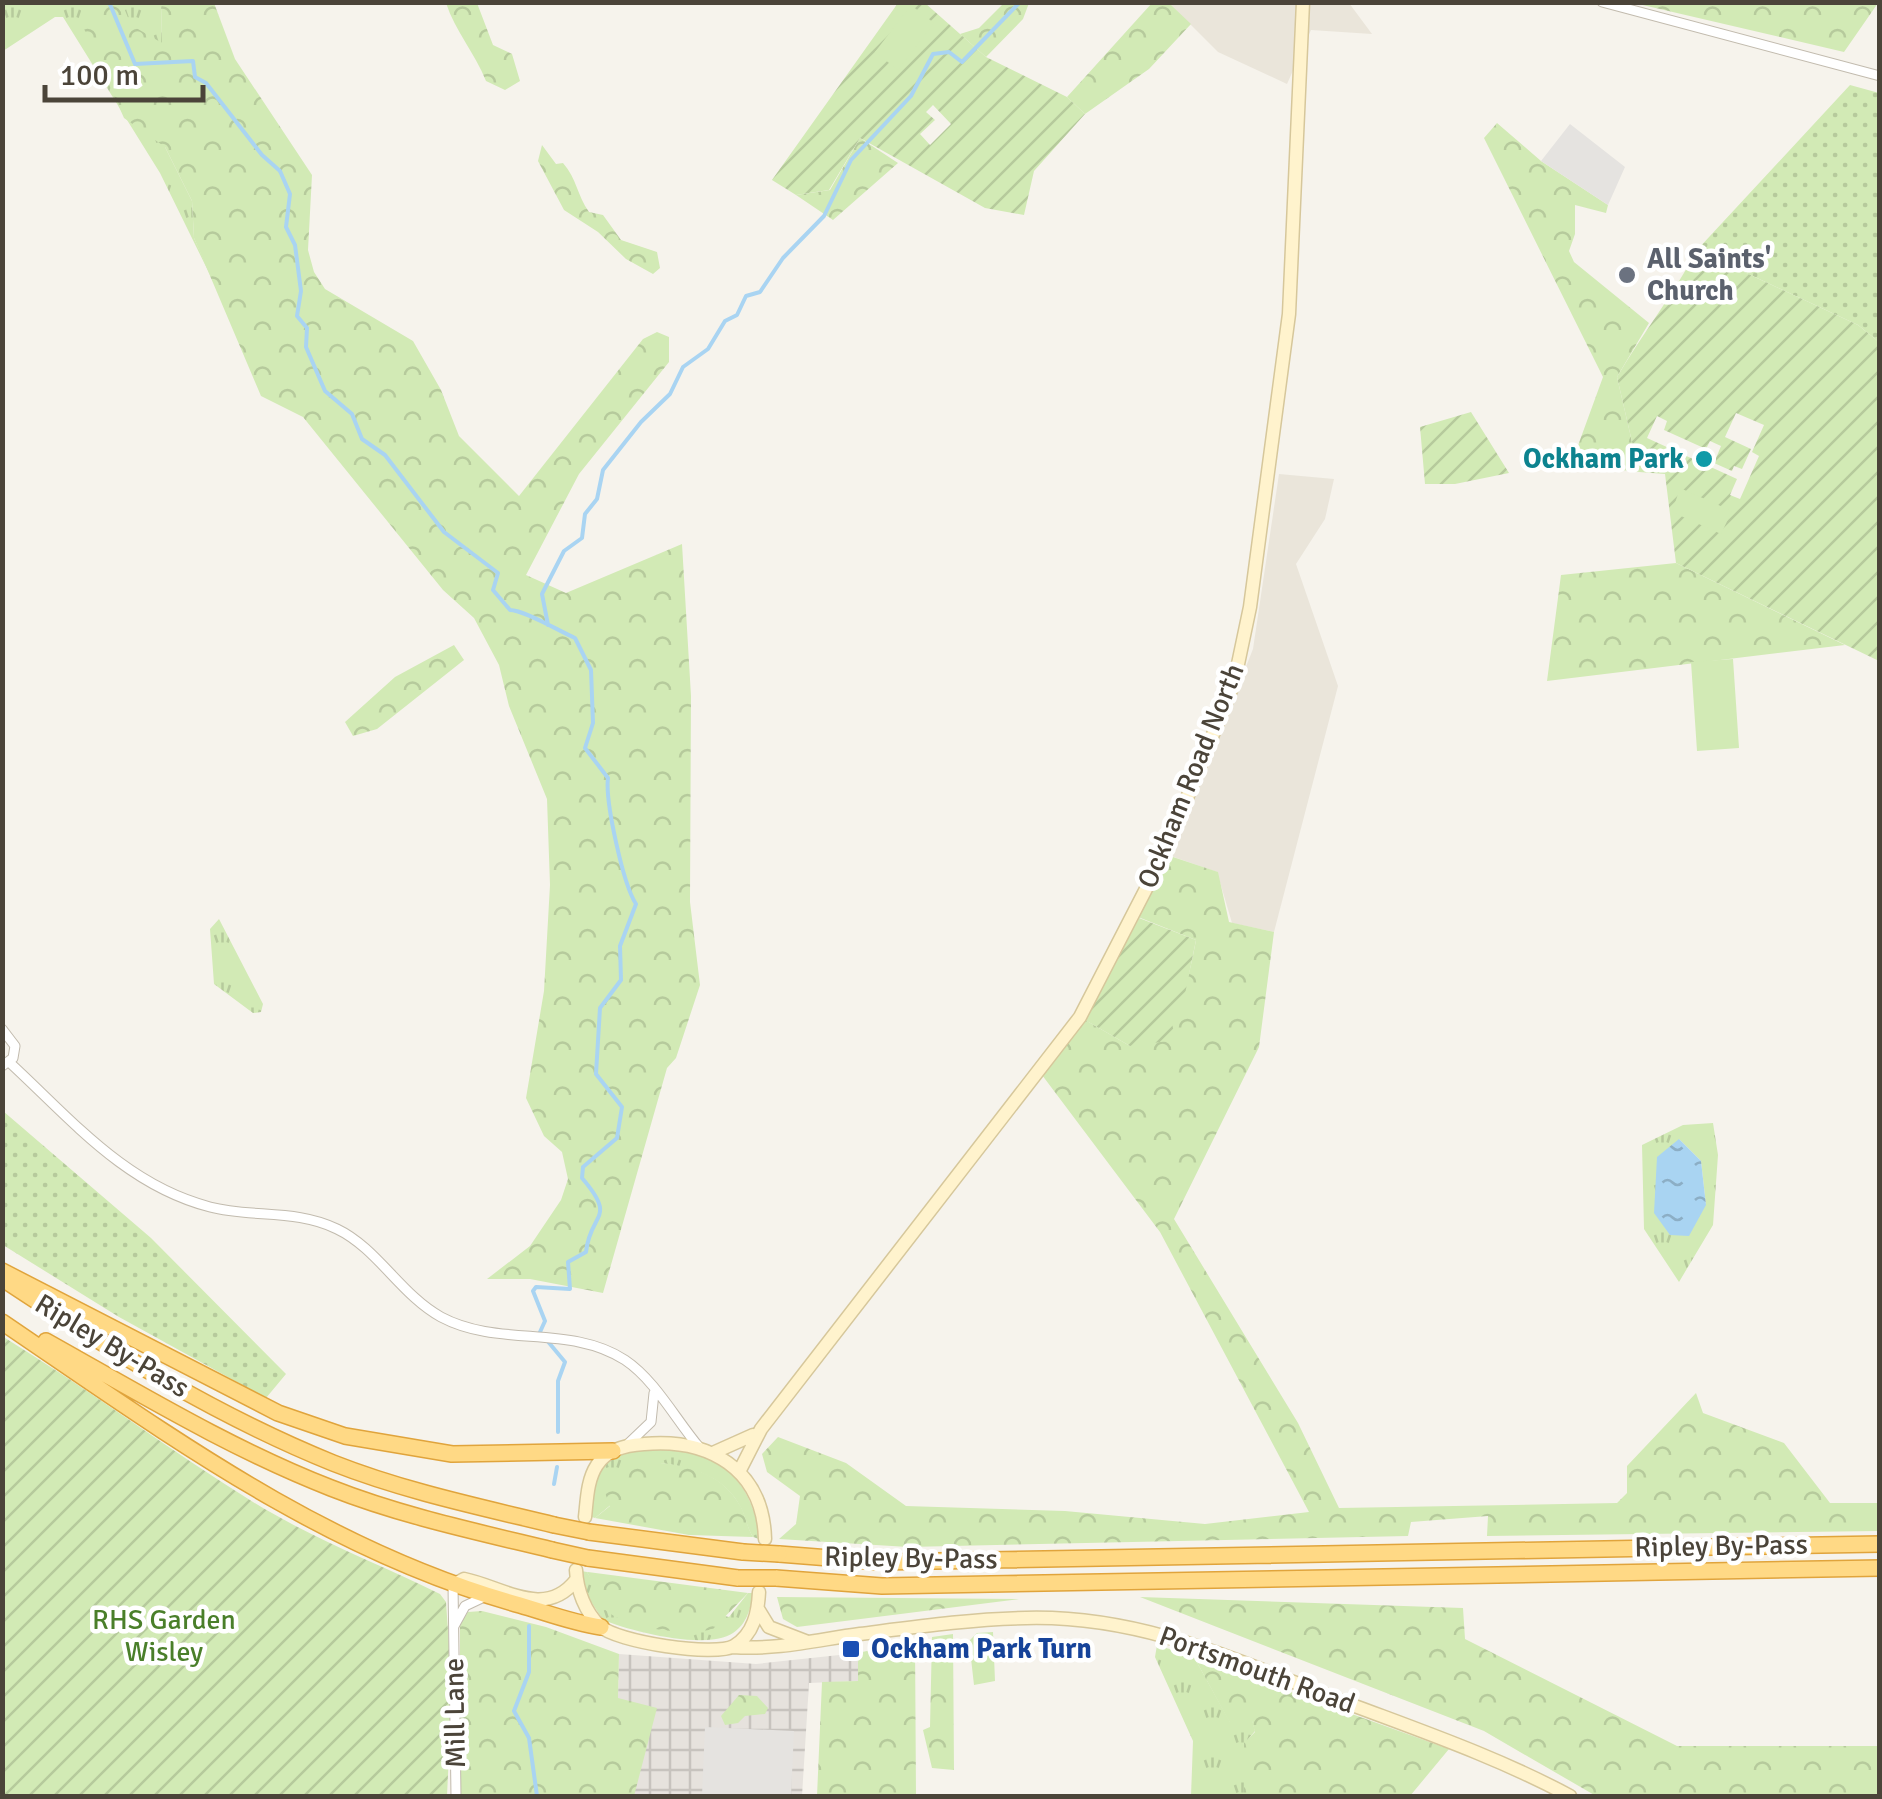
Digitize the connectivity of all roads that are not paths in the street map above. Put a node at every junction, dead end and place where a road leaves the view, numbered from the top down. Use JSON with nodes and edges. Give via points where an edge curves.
{"nodes":[{"id":1,"x":1303,"y":2,"type":"edge"},
{"id":2,"x":1602,"y":2,"type":"edge"},
{"id":3,"x":1880,"y":76,"type":"edge"},
{"id":4,"x":2,"y":1029,"type":"edge"},
{"id":5,"x":6,"y":1064,"type":"edge"},
{"id":6,"x":2,"y":1271,"type":"edge"},
{"id":7,"x":2,"y":1279,"type":"edge"},
{"id":8,"x":2,"y":1319,"type":"edge"},
{"id":9,"x":654,"y":1390,"type":"junction"},
{"id":10,"x":762,"y":1429,"type":"junction"},
{"id":11,"x":699,"y":1447,"type":"junction"},
{"id":12,"x":618,"y":1449,"type":"junction"},
{"id":13,"x":715,"y":1452,"type":"junction"},
{"id":14,"x":740,"y":1470,"type":"junction"},
{"id":15,"x":587,"y":1525,"type":"junction"},
{"id":16,"x":765,"y":1538,"type":"dead end"},
{"id":17,"x":1880,"y":1544,"type":"edge"},
{"id":18,"x":1880,"y":1568,"type":"edge"},
{"id":19,"x":580,"y":1569,"type":"junction"},
{"id":20,"x":453,"y":1585,"type":"junction"},
{"id":21,"x":760,"y":1592,"type":"dead end"},
{"id":22,"x":487,"y":1596,"type":"junction"},
{"id":23,"x":758,"y":1609,"type":"junction"},
{"id":24,"x":600,"y":1627,"type":"junction"},
{"id":25,"x":453,"y":1629,"type":"junction"},
{"id":26,"x":808,"y":1642,"type":"junction"},
{"id":27,"x":733,"y":1647,"type":"junction"},
{"id":28,"x":456,"y":1796,"type":"edge"},
{"id":29,"x":1570,"y":1796,"type":"edge"}],
"edges":[{"from":1,"to":10,"type":"main road","name":"Ockham Road North","via":[[1289,314],[1234,683],[1164,854],[1080,1017]]},
{"from":2,"to":3,"type":"street"},
{"from":4,"to":5,"type":"street","via":[[14,1041]]},
{"from":5,"to":9,"type":"street","via":[[84,1136],[172,1196],[327,1224],[350,1236],[442,1317],[482,1332],[570,1340],[624,1359]]},
{"from":6,"to":12,"type":"highway","via":[[278,1414],[345,1436],[452,1454]]},
{"from":7,"to":15,"type":"highway","name":"Ripley By-Pass","bridge":true,"via":[[134,1362],[288,1444],[450,1500],[554,1526]]},
{"from":8,"to":19,"type":"highway","name":"Ripley By-Pass","bridge":true,"via":[[224,1440],[332,1488],[440,1524],[552,1550]]},
{"from":8,"to":20,"type":"highway","via":[[264,1497]]},
{"from":9,"to":11,"type":"street"},
{"from":9,"to":12,"type":"street","via":[[651,1422]]},
{"from":10,"to":13,"type":"main road","name":"Ockham Road North"},
{"from":10,"to":14,"type":"main road","name":"Ockham Road North"},
{"from":11,"to":12,"type":"main road","via":[[670,1442]]},
{"from":11,"to":13,"type":"main road"},
{"from":12,"to":15,"type":"main road","via":[[592,1474]]},
{"from":13,"to":14,"type":"main road"},
{"from":14,"to":16,"type":"main road","via":[[759,1503]]},
{"from":15,"to":17,"type":"highway","name":"Ripley By-Pass","bridge":true,"via":[[743,1552],[880,1562]]},
{"from":18,"to":19,"type":"highway","name":"Ripley By-Pass","bridge":true,"via":[[882,1586]]},
{"from":19,"to":20,"type":"main road","via":[[564,1593],[542,1601],[464,1578]]},
{"from":19,"to":24,"type":"main road","via":[[582,1600]]},
{"from":20,"to":22,"type":"highway"},
{"from":20,"to":25,"type":"street","name":"Mill Lane"},
{"from":21,"to":23,"type":"main road"},
{"from":22,"to":24,"type":"highway"},
{"from":22,"to":25,"type":"street","name":"Mill Lane","via":[[464,1606]]},
{"from":23,"to":26,"type":"main road","via":[[769,1627]]},
{"from":23,"to":27,"type":"main road"},
{"from":24,"to":27,"type":"main road","name":"Portsmouth Road","via":[[656,1644]]},
{"from":25,"to":28,"type":"street","name":"Mill Lane"},
{"from":26,"to":27,"type":"main road","name":"Portsmouth Road"},
{"from":26,"to":29,"type":"main road","name":"Portsmouth Road","via":[[994,1619],[1130,1626],[1196,1643],[1426,1730]]}]}
